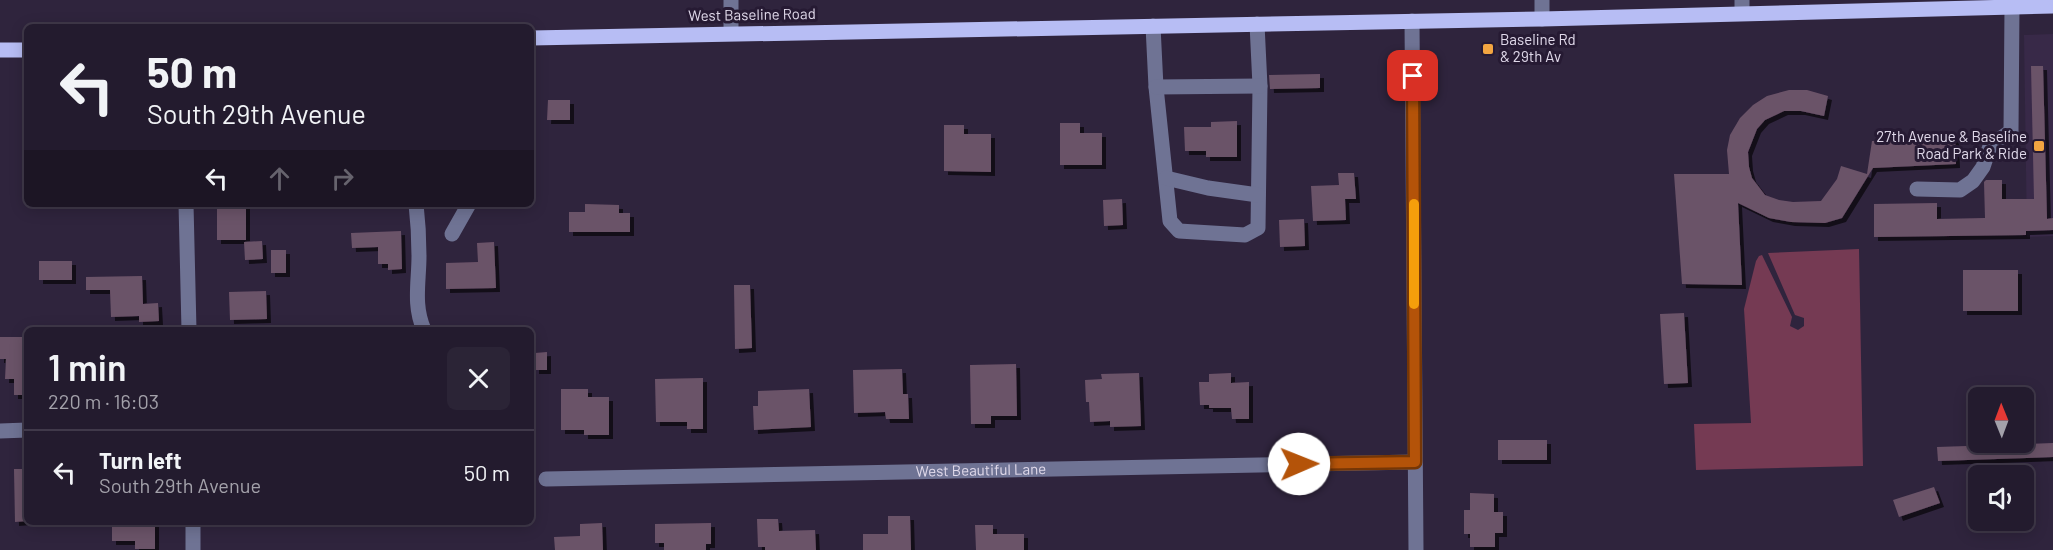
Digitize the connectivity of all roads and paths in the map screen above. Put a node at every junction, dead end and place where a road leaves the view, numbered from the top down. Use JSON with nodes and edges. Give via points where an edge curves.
{"nodes":[{"id":1,"x":731,"y":0,"type":"edge"},
{"id":2,"x":1542,"y":0,"type":"edge"},
{"id":3,"x":1742,"y":6,"type":"edge"},
{"id":4,"x":2053,"y":6,"type":"edge"},
{"id":5,"x":2012,"y":7,"type":"junction"},
{"id":6,"x":1542,"y":19,"type":"junction"},
{"id":7,"x":1412,"y":21,"type":"junction"},
{"id":8,"x":1257,"y":24,"type":"junction"},
{"id":9,"x":1153,"y":26,"type":"junction"},
{"id":10,"x":731,"y":33,"type":"junction"},
{"id":11,"x":534,"y":38,"type":"edge"},
{"id":12,"x":0,"y":50,"type":"edge"},
{"id":13,"x":24,"y":50,"type":"edge"},
{"id":14,"x":1260,"y":86,"type":"junction"},
{"id":15,"x":1156,"y":87,"type":"junction"},
{"id":16,"x":1166,"y":178,"type":"junction"},
{"id":17,"x":1917,"y":189,"type":"dead end"},
{"id":18,"x":1258,"y":195,"type":"junction"},
{"id":19,"x":186,"y":207,"type":"edge"},
{"id":20,"x":416,"y":207,"type":"edge"},
{"id":21,"x":467,"y":207,"type":"edge"},
{"id":22,"x":452,"y":234,"type":"dead end"},
{"id":23,"x":189,"y":327,"type":"edge"},
{"id":24,"x":423,"y":327,"type":"edge"},
{"id":25,"x":24,"y":430,"type":"edge"},
{"id":26,"x":0,"y":431,"type":"edge"},
{"id":27,"x":1415,"y":462,"type":"junction"},
{"id":28,"x":546,"y":479,"type":"dead end"},
{"id":29,"x":193,"y":525,"type":"edge"},
{"id":30,"x":193,"y":550,"type":"edge"},
{"id":31,"x":1416,"y":550,"type":"edge"}],
"edges":[{"from":1,"to":10,"type":"street"},
{"from":2,"to":6,"type":"street"},
{"from":3,"to":5,"type":"main road","name":"West Baseline Road"},
{"from":3,"to":6,"type":"main road","name":"West Baseline Road"},
{"from":4,"to":5,"type":"main road","name":"West Baseline Road"},
{"from":5,"to":17,"type":"street","via":[[2011,131],[1990,146],[1983,167],[1960,190]]},
{"from":6,"to":7,"type":"main road","name":"West Baseline Road"},
{"from":7,"to":8,"type":"main road","name":"West Baseline Road"},
{"from":7,"to":27,"type":"street"},
{"from":8,"to":9,"type":"main road","name":"West Baseline Road"},
{"from":8,"to":14,"type":"street"},
{"from":9,"to":10,"type":"main road","name":"West Baseline Road"},
{"from":9,"to":15,"type":"street"},
{"from":10,"to":11,"type":"main road","name":"West Baseline Road"},
{"from":12,"to":13,"type":"main road"},
{"from":14,"to":15,"type":"street"},
{"from":14,"to":18,"type":"street"},
{"from":15,"to":16,"type":"street"},
{"from":16,"to":18,"type":"street"},
{"from":16,"to":18,"type":"street","via":[[1170,220],[1179,231],[1245,235],[1258,228]]},
{"from":19,"to":23,"type":"street"},
{"from":20,"to":24,"type":"street","via":[[417,300]]},
{"from":21,"to":22,"type":"street"},
{"from":25,"to":26,"type":"street"},
{"from":27,"to":28,"type":"street","name":"West Beautiful Lane"},
{"from":27,"to":31,"type":"street"},
{"from":29,"to":30,"type":"street"}]}
